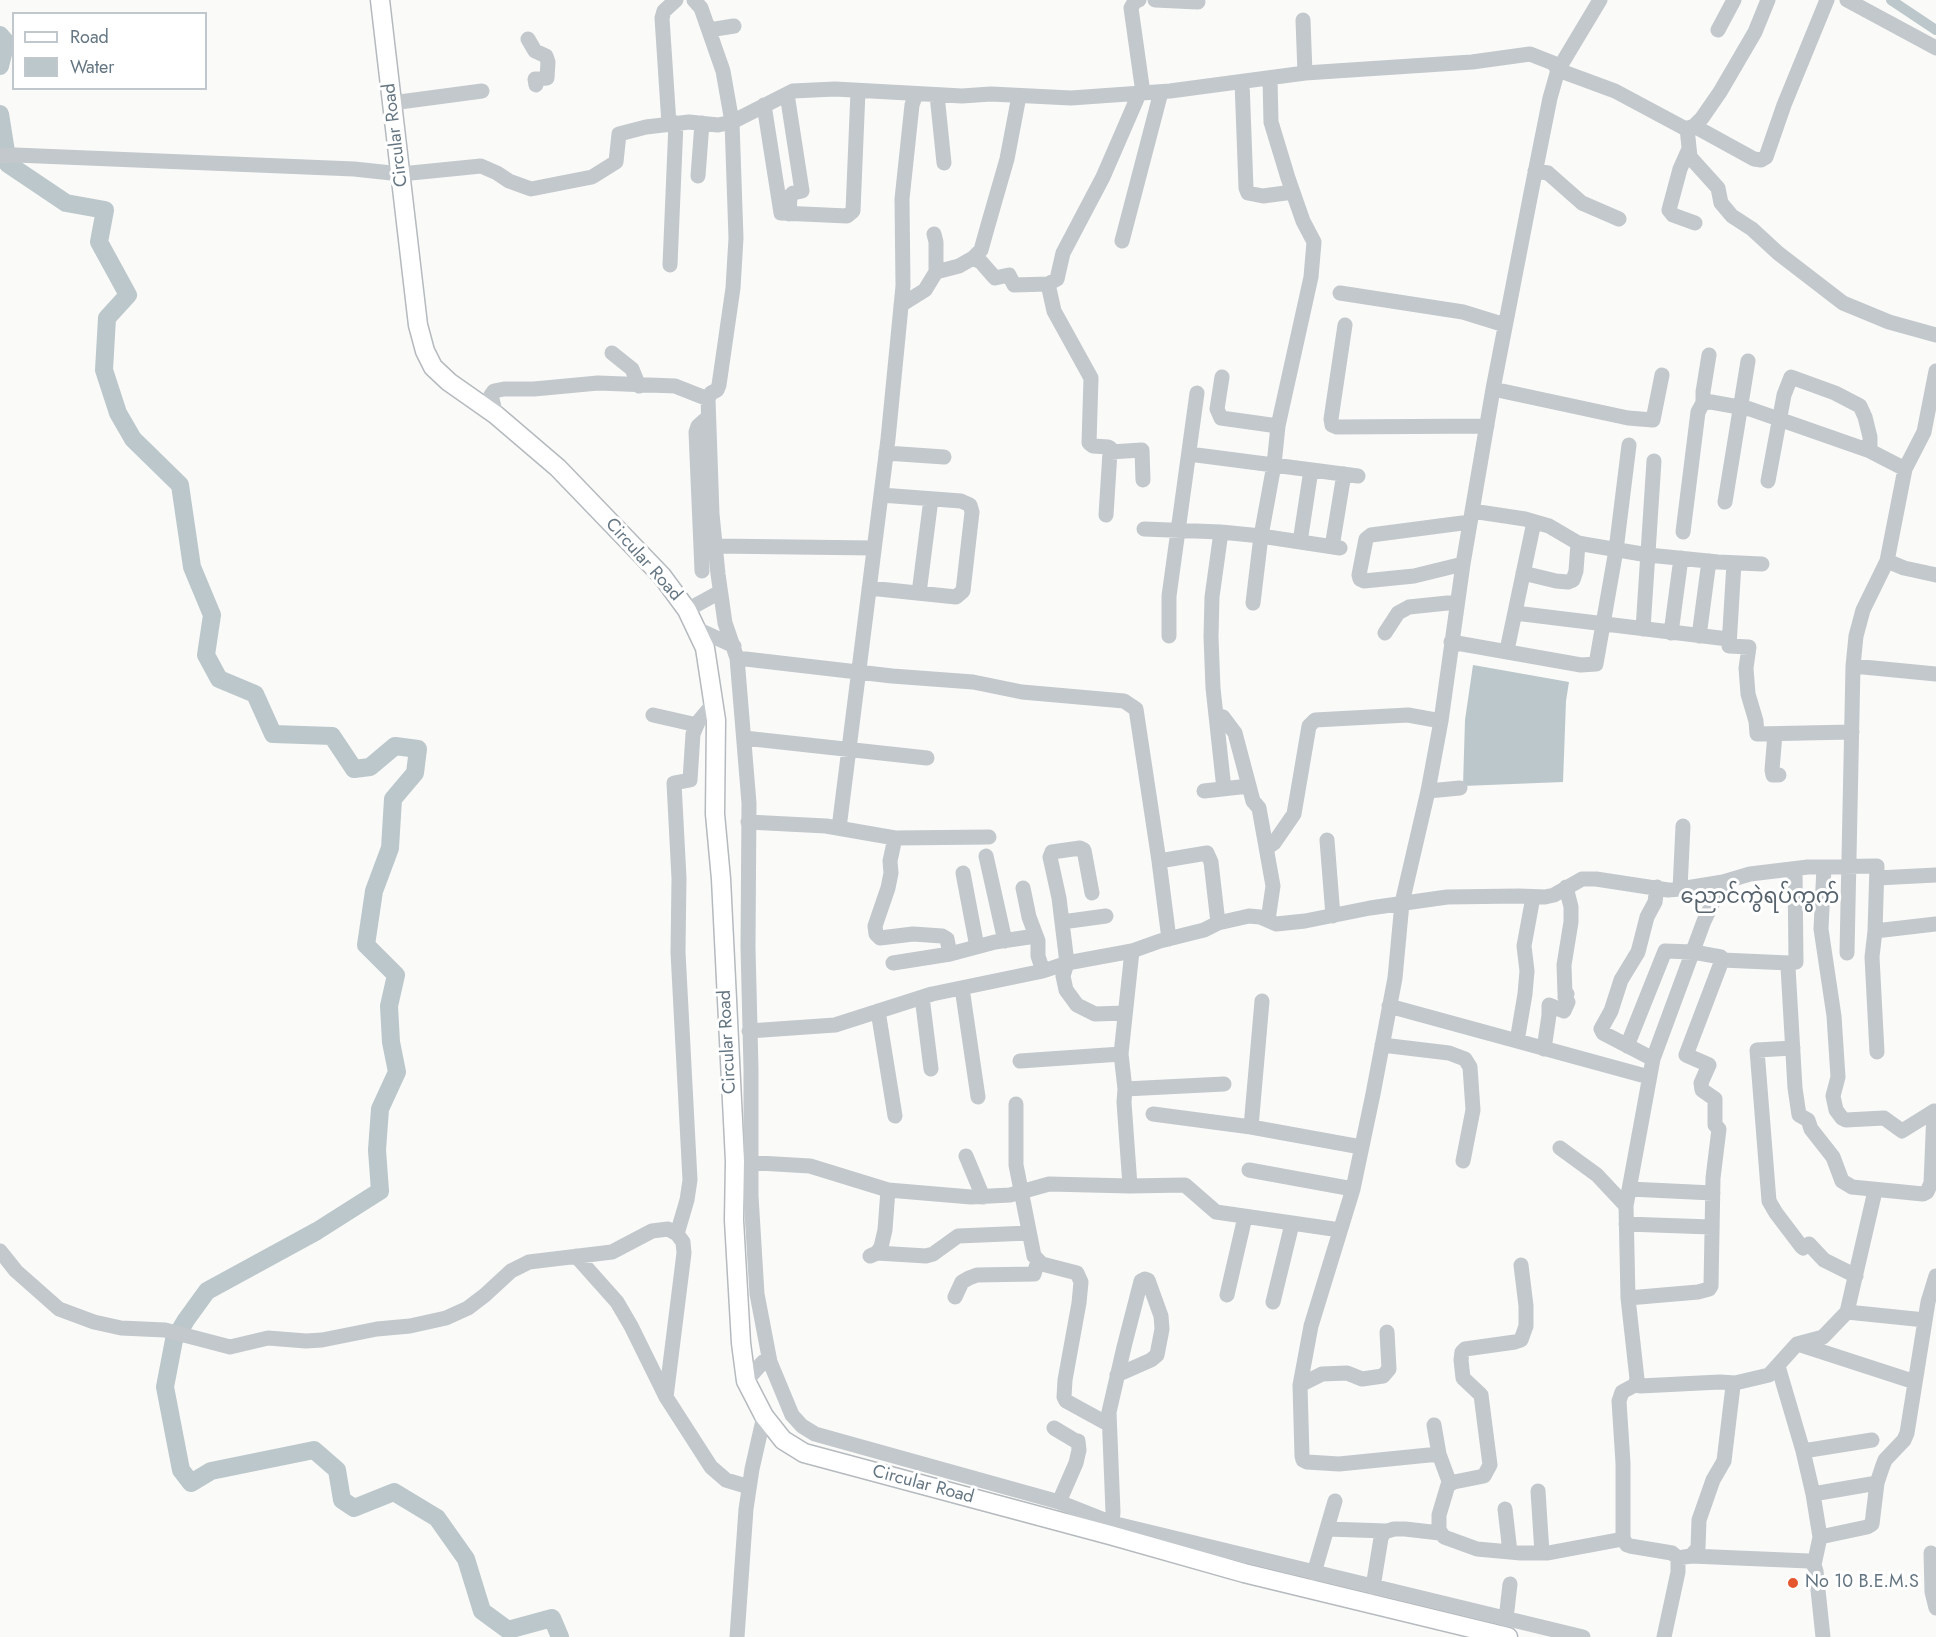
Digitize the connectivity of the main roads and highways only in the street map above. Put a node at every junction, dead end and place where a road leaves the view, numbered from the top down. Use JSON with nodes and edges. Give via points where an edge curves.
{"nodes":[{"id":1,"x":380,"y":0,"type":"edge"},
{"id":2,"x":1507,"y":1628,"type":"edge"}],
"edges":[{"from":1,"to":2,"type":"main road","name":"Circular Road","via":[[418,325],[433,367],[558,468],[662,576],[687,610],[705,648],[716,720],[716,813],[742,1162],[734,1220],[741,1343],[746,1381],[764,1416],[783,1440],[804,1453],[1111,1529],[1338,1597]]}]}
